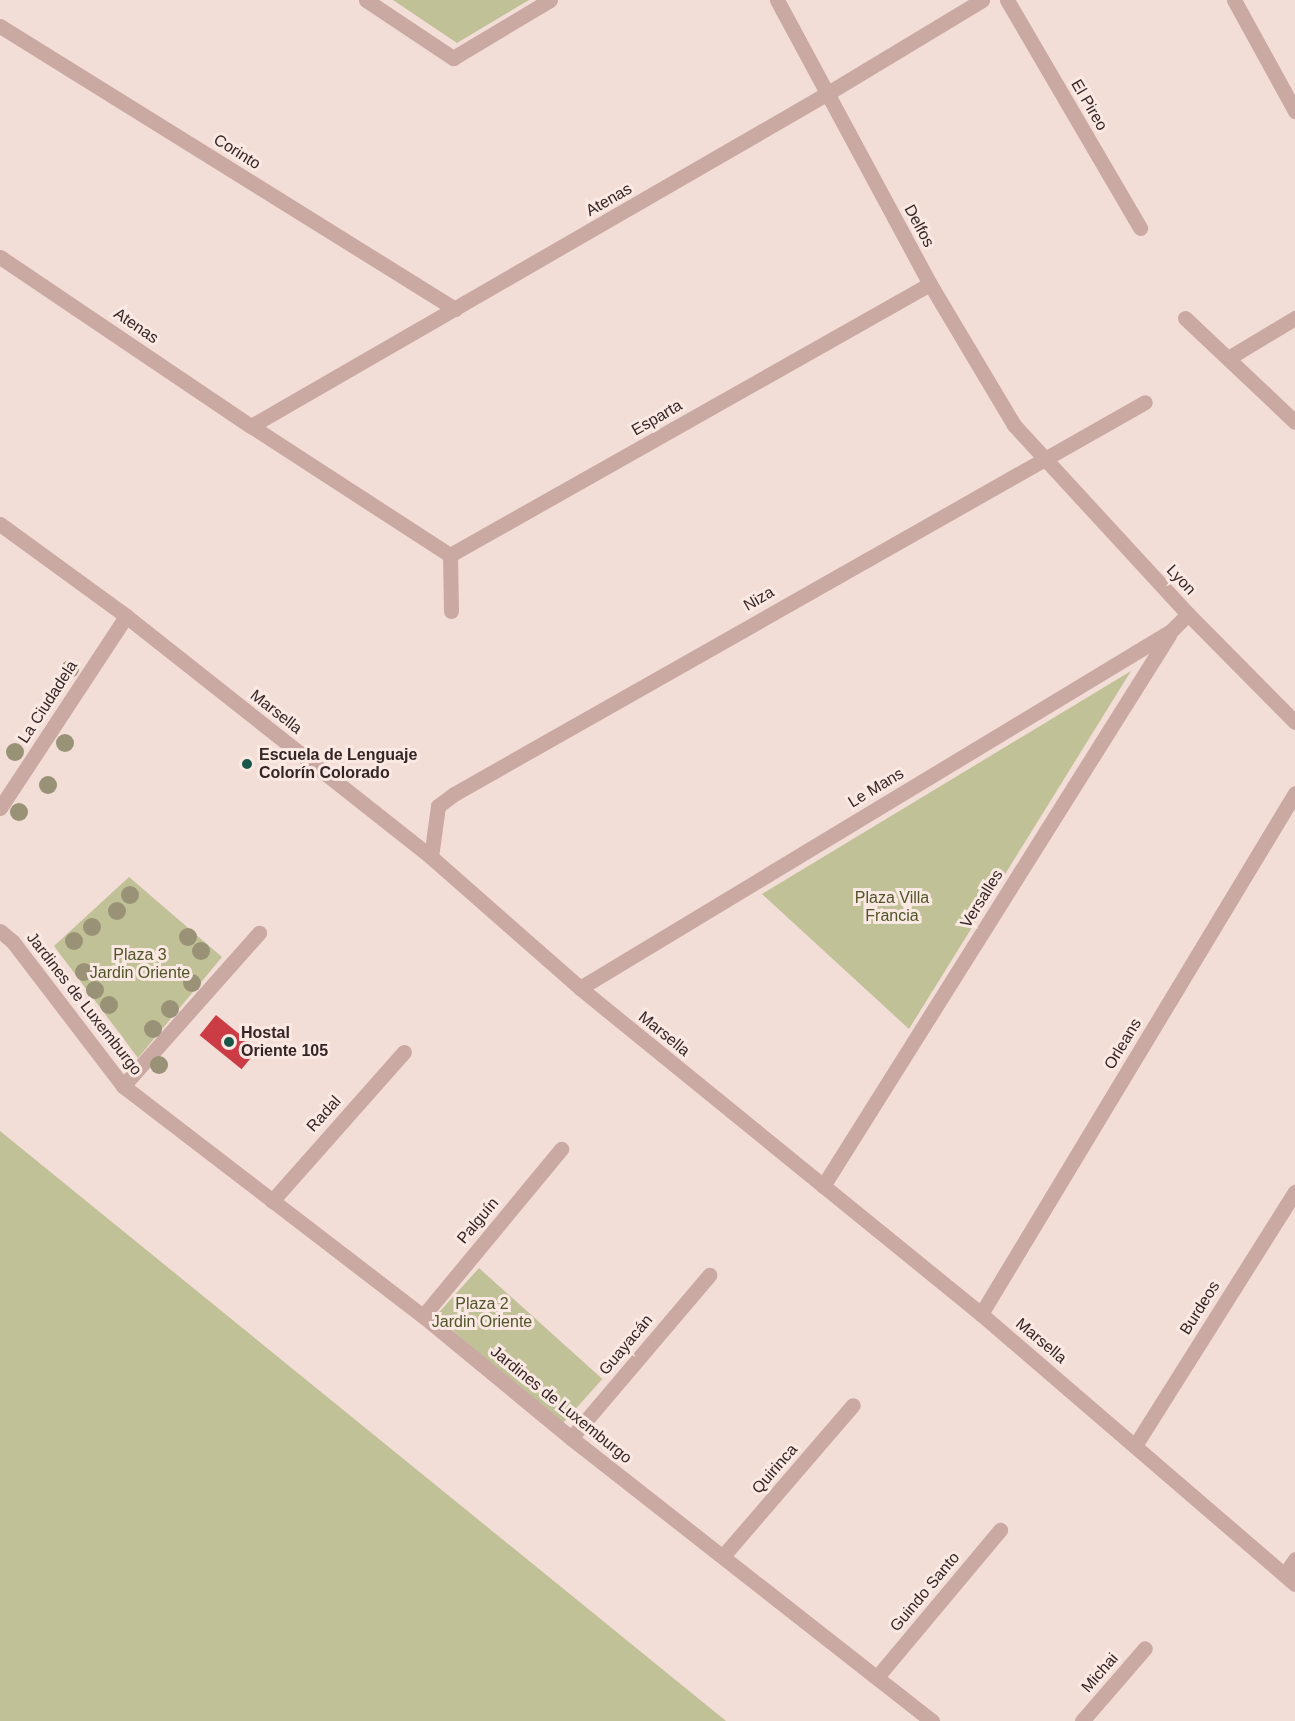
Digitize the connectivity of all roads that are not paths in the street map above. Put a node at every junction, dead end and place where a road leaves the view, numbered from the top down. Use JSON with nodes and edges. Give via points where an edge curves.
{"nodes":[{"id":1,"x":366,"y":0,"type":"edge"},
{"id":2,"x":550,"y":0,"type":"edge"},
{"id":3,"x":777,"y":0,"type":"edge"},
{"id":4,"x":982,"y":0,"type":"edge"},
{"id":5,"x":1007,"y":0,"type":"edge"},
{"id":6,"x":1234,"y":0,"type":"edge"},
{"id":7,"x":0,"y":26,"type":"edge"},
{"id":8,"x":828,"y":93,"type":"junction"},
{"id":9,"x":1295,"y":111,"type":"edge"},
{"id":10,"x":1140,"y":228,"type":"dead end"},
{"id":11,"x":0,"y":256,"type":"edge"},
{"id":12,"x":930,"y":284,"type":"junction"},
{"id":13,"x":455,"y":309,"type":"junction"},
{"id":14,"x":1185,"y":318,"type":"dead end"},
{"id":15,"x":1295,"y":318,"type":"edge"},
{"id":16,"x":1230,"y":357,"type":"junction"},
{"id":17,"x":1145,"y":402,"type":"dead end"},
{"id":18,"x":1295,"y":422,"type":"edge"},
{"id":19,"x":251,"y":426,"type":"junction"},
{"id":20,"x":1043,"y":460,"type":"junction"},
{"id":21,"x":0,"y":524,"type":"edge"},
{"id":22,"x":450,"y":555,"type":"junction"},
{"id":23,"x":451,"y":611,"type":"dead end"},
{"id":24,"x":1188,"y":614,"type":"junction"},
{"id":25,"x":126,"y":616,"type":"junction"},
{"id":26,"x":1172,"y":631,"type":"junction"},
{"id":27,"x":1295,"y":722,"type":"edge"},
{"id":28,"x":1295,"y":793,"type":"edge"},
{"id":29,"x":0,"y":808,"type":"edge"},
{"id":30,"x":430,"y":857,"type":"junction"},
{"id":31,"x":0,"y":931,"type":"edge"},
{"id":32,"x":259,"y":933,"type":"dead end"},
{"id":33,"x":580,"y":988,"type":"junction"},
{"id":34,"x":404,"y":1052,"type":"dead end"},
{"id":35,"x":123,"y":1086,"type":"junction"},
{"id":36,"x":561,"y":1149,"type":"dead end"},
{"id":37,"x":823,"y":1186,"type":"junction"},
{"id":38,"x":1295,"y":1192,"type":"edge"},
{"id":39,"x":272,"y":1201,"type":"junction"},
{"id":40,"x":709,"y":1275,"type":"dead end"},
{"id":41,"x":981,"y":1314,"type":"junction"},
{"id":42,"x":423,"y":1317,"type":"junction"},
{"id":43,"x":853,"y":1405,"type":"dead end"},
{"id":44,"x":570,"y":1438,"type":"junction"},
{"id":45,"x":1136,"y":1444,"type":"junction"},
{"id":46,"x":1000,"y":1530,"type":"dead end"},
{"id":47,"x":723,"y":1556,"type":"junction"},
{"id":48,"x":1295,"y":1559,"type":"edge"},
{"id":49,"x":1290,"y":1579,"type":"edge"},
{"id":50,"x":1145,"y":1648,"type":"dead end"},
{"id":51,"x":877,"y":1677,"type":"junction"},
{"id":52,"x":932,"y":1721,"type":"edge"},
{"id":53,"x":1082,"y":1721,"type":"edge"}],
"edges":[{"from":1,"to":2,"type":"street","via":[[453,58]]},
{"from":3,"to":8,"type":"street","name":"Delfos"},
{"from":4,"to":8,"type":"street","name":"Atenas"},
{"from":5,"to":10,"type":"street","name":"El Pireo"},
{"from":6,"to":9,"type":"street"},
{"from":7,"to":13,"type":"street","name":"Corinto"},
{"from":8,"to":12,"type":"street","name":"Delfos"},
{"from":8,"to":13,"type":"street","name":"Atenas"},
{"from":11,"to":19,"type":"street","name":"Atenas"},
{"from":12,"to":20,"type":"street","name":"Delfos","via":[[1014,426]]},
{"from":12,"to":22,"type":"street","name":"Esparta"},
{"from":13,"to":19,"type":"street","name":"Atenas"},
{"from":14,"to":16,"type":"street"},
{"from":15,"to":16,"type":"street"},
{"from":16,"to":18,"type":"street"},
{"from":17,"to":20,"type":"street","name":"Niza"},
{"from":19,"to":22,"type":"street","name":"Atenas"},
{"from":20,"to":24,"type":"street","name":"Lyon"},
{"from":20,"to":30,"type":"street","name":"Niza","via":[[454,794],[438,806]]},
{"from":21,"to":25,"type":"street","name":"Marsella"},
{"from":22,"to":23,"type":"street"},
{"from":24,"to":26,"type":"street","name":"Le Mans"},
{"from":24,"to":27,"type":"street","name":"Lyon"},
{"from":25,"to":29,"type":"street","name":"La Ciudadela"},
{"from":25,"to":30,"type":"street","name":"Marsella"},
{"from":26,"to":33,"type":"street","name":"Le Mans"},
{"from":26,"to":37,"type":"street","name":"Versalles"},
{"from":28,"to":41,"type":"street","name":"Orleans"},
{"from":30,"to":33,"type":"street","name":"Marsella"},
{"from":31,"to":35,"type":"street","name":"Jardines de Luxemburgo","via":[[13,942]]},
{"from":32,"to":35,"type":"street"},
{"from":33,"to":37,"type":"street","name":"Marsella"},
{"from":34,"to":39,"type":"street","name":"Radal"},
{"from":35,"to":39,"type":"street","name":"Jardines de Luxemburgo"},
{"from":36,"to":42,"type":"street","name":"Palguín"},
{"from":37,"to":41,"type":"street","name":"Marsella"},
{"from":38,"to":45,"type":"street","name":"Burdeos"},
{"from":39,"to":42,"type":"street","name":"Jardines de Luxemburgo"},
{"from":40,"to":44,"type":"street","name":"Guayacán"},
{"from":41,"to":45,"type":"street","name":"Marsella"},
{"from":42,"to":44,"type":"street","name":"Jardines de Luxemburgo"},
{"from":43,"to":47,"type":"street","name":"Quirinca"},
{"from":44,"to":47,"type":"street","name":"Jardines de Luxemburgo"},
{"from":45,"to":49,"type":"street","name":"Marsella"},
{"from":46,"to":51,"type":"street","name":"Guindo Santo"},
{"from":47,"to":51,"type":"street","name":"Jardines de Luxemburgo"},
{"from":48,"to":49,"type":"street"},
{"from":50,"to":53,"type":"street","name":"Michai"},
{"from":51,"to":52,"type":"street","name":"Jardines de Luxemburgo"}]}
